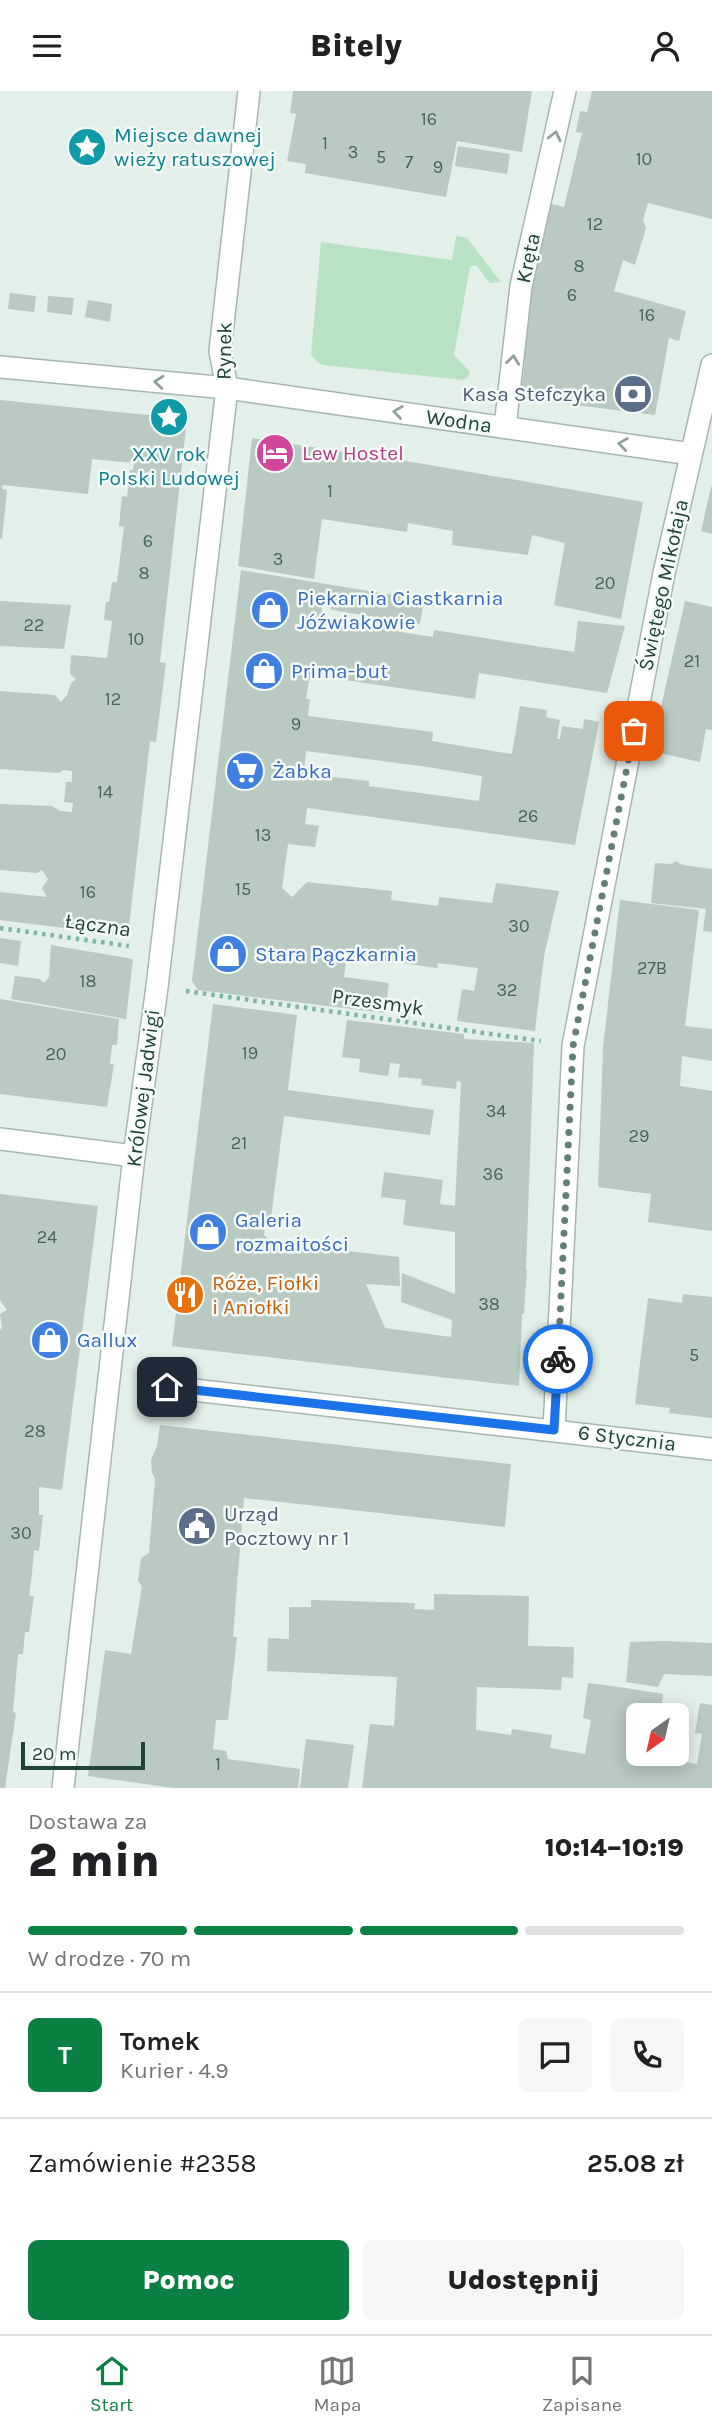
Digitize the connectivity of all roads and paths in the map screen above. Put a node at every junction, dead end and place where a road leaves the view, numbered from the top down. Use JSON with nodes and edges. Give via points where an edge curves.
{"nodes":[{"id":1,"x":249,"y":91,"type":"edge"},
{"id":2,"x":565,"y":91,"type":"edge"},
{"id":3,"x":712,"y":365,"type":"edge"},
{"id":4,"x":0,"y":367,"type":"edge"},
{"id":5,"x":227,"y":388,"type":"junction"},
{"id":6,"x":505,"y":428,"type":"junction"},
{"id":7,"x":691,"y":454,"type":"junction"},
{"id":8,"x":0,"y":927,"type":"edge"},
{"id":9,"x":161,"y":950,"type":"junction"},
{"id":10,"x":157,"y":987,"type":"junction"},
{"id":11,"x":573,"y":1046,"type":"junction"},
{"id":12,"x":0,"y":1139,"type":"edge"},
{"id":13,"x":134,"y":1156,"type":"junction"},
{"id":14,"x":167,"y":1387,"type":"dead end"},
{"id":15,"x":554,"y":1430,"type":"junction"},
{"id":16,"x":712,"y":1448,"type":"edge"},
{"id":17,"x":62,"y":1788,"type":"edge"}],
"edges":[{"from":1,"to":5,"type":"street","name":"Rynek","via":[[220,351]]},
{"from":6,"to":2,"type":"street","name":"Kręta","one_way":true,"via":[[521,286]]},
{"from":3,"to":7,"type":"street","name":"Świętego Mikołaja"},
{"from":5,"to":4,"type":"street","name":"Rynek","one_way":true},
{"from":6,"to":5,"type":"street","name":"Wodna","one_way":true},
{"from":5,"to":9,"type":"street","name":"Królowej Jadwigi"},
{"from":7,"to":6,"type":"street","name":"Wodna","one_way":true},
{"from":7,"to":11,"type":"street","name":"Świętego Mikołaja"},
{"from":8,"to":9,"type":"path","name":"Łączna"},
{"from":9,"to":10,"type":"street","name":"Królowej Jadwigi"},
{"from":10,"to":11,"type":"path","name":"Przesmyk"},
{"from":10,"to":13,"type":"street","name":"Królowej Jadwigi"},
{"from":11,"to":15,"type":"street","name":"Świętego Mikołaja"},
{"from":12,"to":13,"type":"street"},
{"from":13,"to":17,"type":"street","name":"Królowej Jadwigi"},
{"from":14,"to":15,"type":"street","name":"6 Stycznia"},
{"from":15,"to":16,"type":"street","name":"6 Stycznia"}]}
